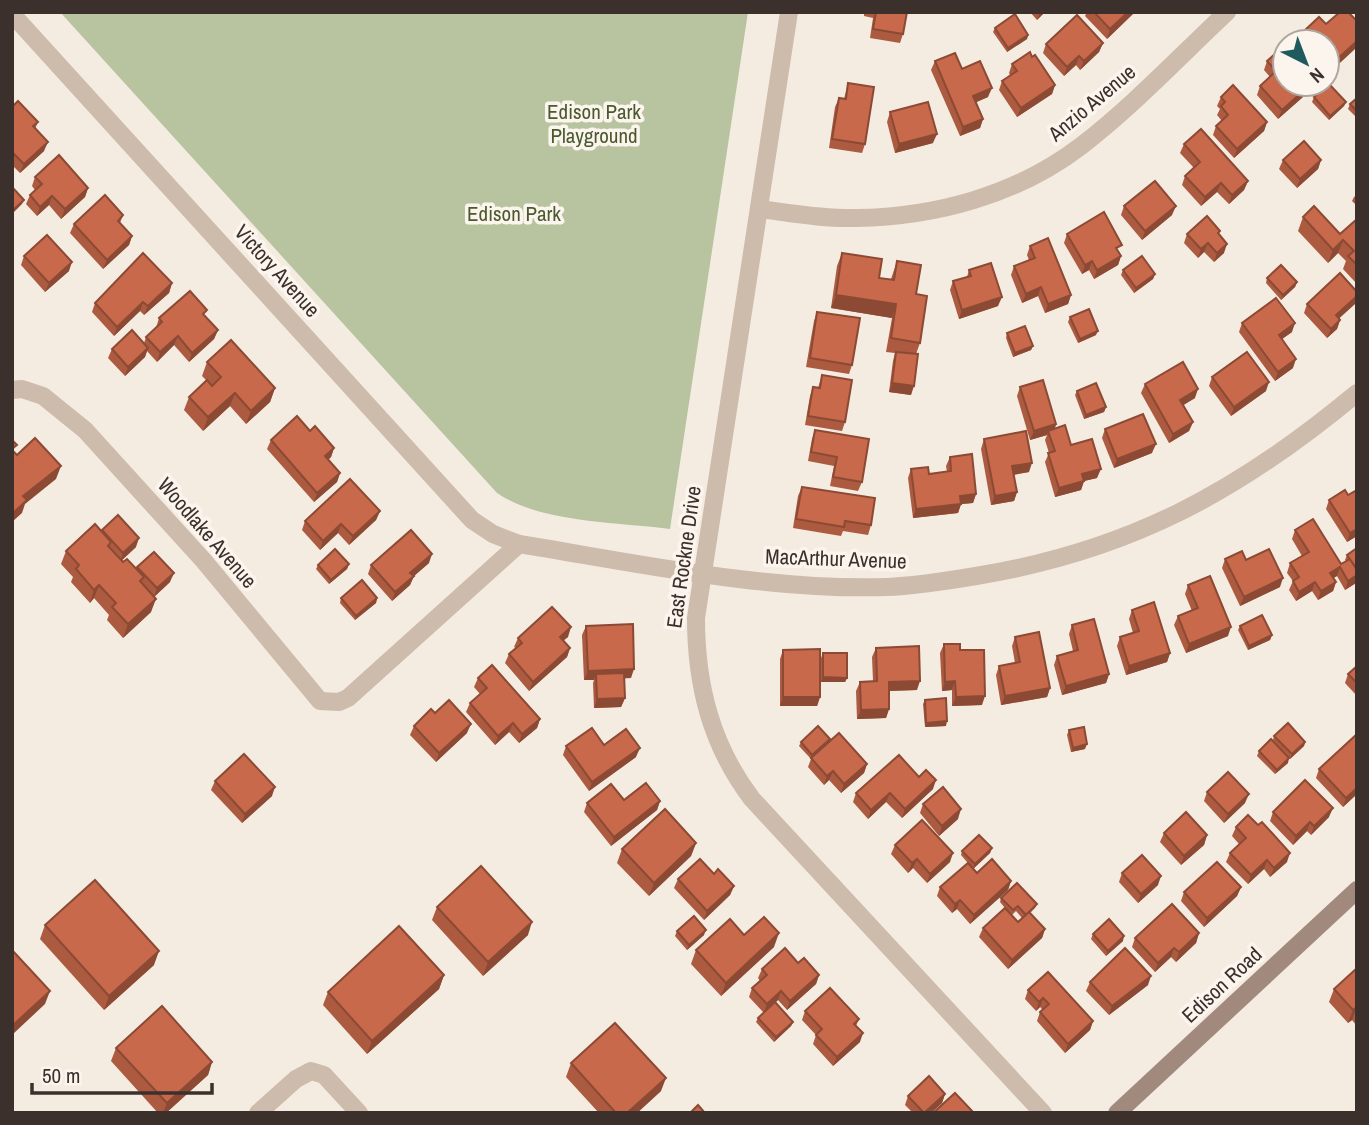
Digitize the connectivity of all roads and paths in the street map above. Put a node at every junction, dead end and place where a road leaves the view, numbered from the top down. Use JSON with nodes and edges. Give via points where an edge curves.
{"nodes":[{"id":1,"x":789,"y":12,"type":"edge"},
{"id":2,"x":1227,"y":12,"type":"edge"},
{"id":3,"x":12,"y":14,"type":"edge"},
{"id":4,"x":760,"y":209,"type":"junction"},
{"id":5,"x":12,"y":390,"type":"edge"},
{"id":6,"x":1357,"y":393,"type":"edge"},
{"id":7,"x":519,"y":544,"type":"junction"},
{"id":8,"x":703,"y":573,"type":"junction"},
{"id":9,"x":1357,"y":890,"type":"edge"},
{"id":10,"x":258,"y":1113,"type":"edge"},
{"id":11,"x":359,"y":1113,"type":"edge"},
{"id":12,"x":1043,"y":1113,"type":"edge"},
{"id":13,"x":1117,"y":1113,"type":"edge"}],
"edges":[{"from":1,"to":4,"type":"street","name":"East Rockne Drive"},
{"from":2,"to":4,"type":"street","name":"Anzio Avenue","via":[[1079,148],[986,196],[908,215],[853,218]]},
{"from":3,"to":7,"type":"street","name":"Victory Avenue","via":[[472,520]]},
{"from":4,"to":8,"type":"street","name":"East Rockne Drive"},
{"from":5,"to":7,"type":"street","name":"Woodlake Avenue","via":[[43,396],[85,430],[204,561],[313,695],[329,703],[348,698]]},
{"from":6,"to":8,"type":"street","name":"MacArthur Avenue","via":[[1306,436],[1236,483],[1170,519],[1050,561],[887,587]]},
{"from":7,"to":8,"type":"street","name":"MacArthur Avenue"},
{"from":8,"to":12,"type":"street","name":"East Rockne Drive","via":[[696,618],[701,691],[731,772],[779,831]]},
{"from":9,"to":13,"type":"main road","name":"Edison Road"},
{"from":10,"to":11,"type":"street","via":[[311,1071],[324,1075]]}]}
